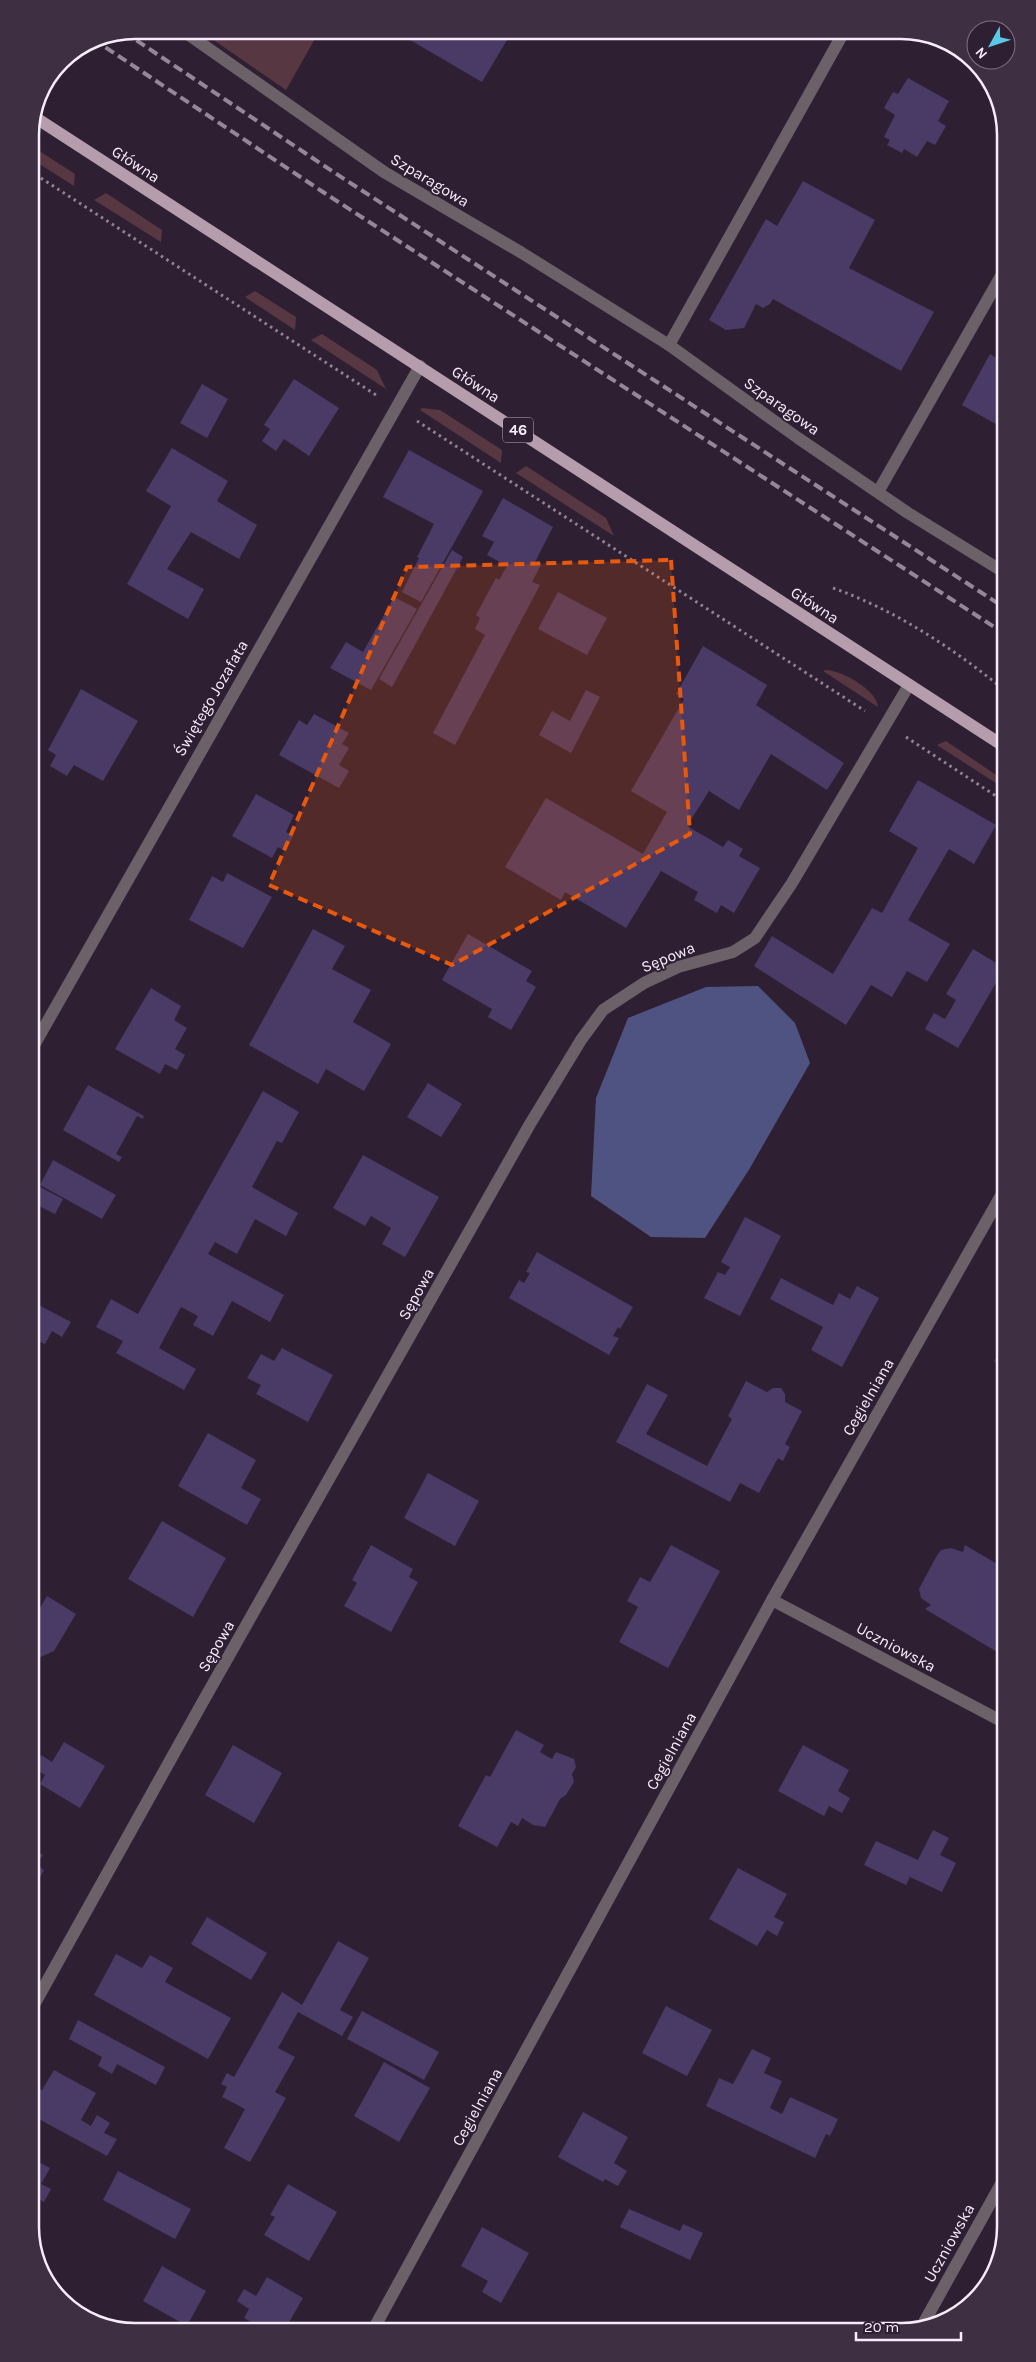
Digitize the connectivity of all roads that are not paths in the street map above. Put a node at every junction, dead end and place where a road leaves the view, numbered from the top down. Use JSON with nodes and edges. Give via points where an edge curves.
{"nodes":[{"id":1,"x":195,"y":39,"type":"edge"},
{"id":2,"x":840,"y":39,"type":"edge"},
{"id":3,"x":40,"y":121,"type":"edge"},
{"id":4,"x":997,"y":283,"type":"edge"},
{"id":5,"x":669,"y":345,"type":"junction"},
{"id":6,"x":420,"y":366,"type":"junction"},
{"id":7,"x":878,"y":492,"type":"junction"},
{"id":8,"x":997,"y":568,"type":"edge"},
{"id":9,"x":909,"y":685,"type":"junction"},
{"id":10,"x":997,"y":742,"type":"edge"},
{"id":11,"x":39,"y":1036,"type":"edge"},
{"id":12,"x":997,"y":1203,"type":"edge"},
{"id":13,"x":772,"y":1600,"type":"junction"},
{"id":14,"x":997,"y":1719,"type":"edge"},
{"id":15,"x":39,"y":1996,"type":"edge"},
{"id":16,"x":997,"y":2192,"type":"edge"},
{"id":17,"x":926,"y":2320,"type":"edge"},
{"id":18,"x":377,"y":2323,"type":"edge"}],
"edges":[{"from":1,"to":5,"type":"street","name":"Szparagowa","via":[[384,172]]},
{"from":2,"to":5,"type":"street"},
{"from":3,"to":6,"type":"main road","name":"Główna","number":"46"},
{"from":4,"to":7,"type":"street"},
{"from":5,"to":7,"type":"street","name":"Szparagowa"},
{"from":6,"to":9,"type":"main road","name":"Główna","number":"46"},
{"from":6,"to":11,"type":"street","name":"Świętego Jozafata"},
{"from":7,"to":8,"type":"street","name":"Szparagowa"},
{"from":9,"to":10,"type":"main road","name":"Główna","number":"46"},
{"from":9,"to":15,"type":"street","name":"Sępowa","via":[[792,883],[754,938],[733,952],[678,967],[644,983],[603,1010],[581,1040],[530,1124]]},
{"from":12,"to":13,"type":"street","name":"Cegielniana"},
{"from":13,"to":14,"type":"street","name":"Uczniowska"},
{"from":13,"to":18,"type":"street","name":"Cegielniana"},
{"from":16,"to":17,"type":"street","name":"Uczniowska"}]}
